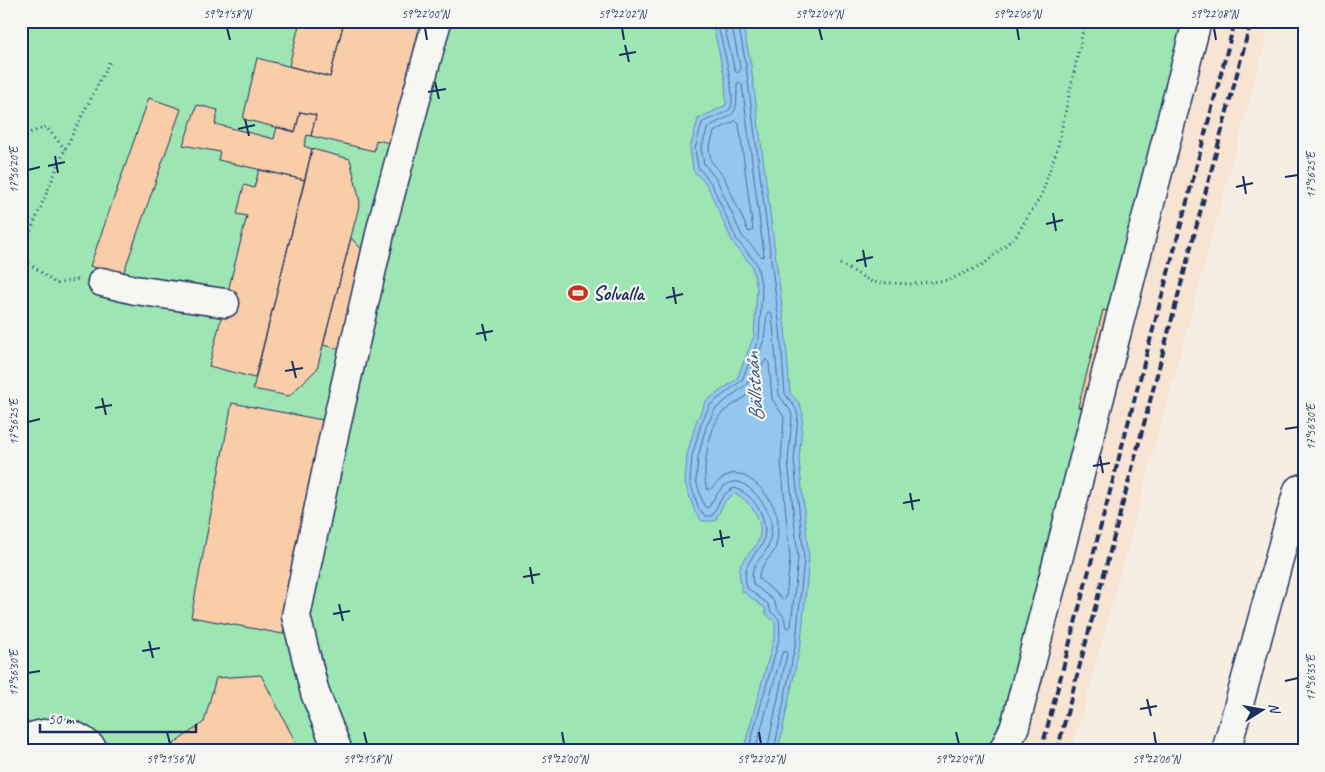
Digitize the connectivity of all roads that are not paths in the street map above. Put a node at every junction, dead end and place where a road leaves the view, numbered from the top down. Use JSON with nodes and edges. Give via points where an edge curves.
{"nodes":[{"id":1,"x":437,"y":21,"type":"edge"},
{"id":2,"x":1197,"y":21,"type":"edge"},
{"id":3,"x":102,"y":282,"type":"road end"},
{"id":4,"x":225,"y":303,"type":"dead end"},
{"id":5,"x":1304,"y":488,"type":"edge"},
{"id":6,"x":21,"y":740,"type":"edge"},
{"id":7,"x":94,"y":751,"type":"edge"},
{"id":8,"x":338,"y":751,"type":"edge"},
{"id":9,"x":1002,"y":751,"type":"edge"},
{"id":10,"x":1226,"y":751,"type":"edge"}],
"edges":[{"from":1,"to":8,"type":"street","via":[[382,225],[296,616],[315,693]]},
{"from":2,"to":9,"type":"street","via":[[1015,726]]},
{"from":3,"to":4,"type":"street"},
{"from":5,"to":10,"type":"street","via":[[1298,490]]},
{"from":6,"to":7,"type":"street","via":[[64,732],[78,737]]}]}
